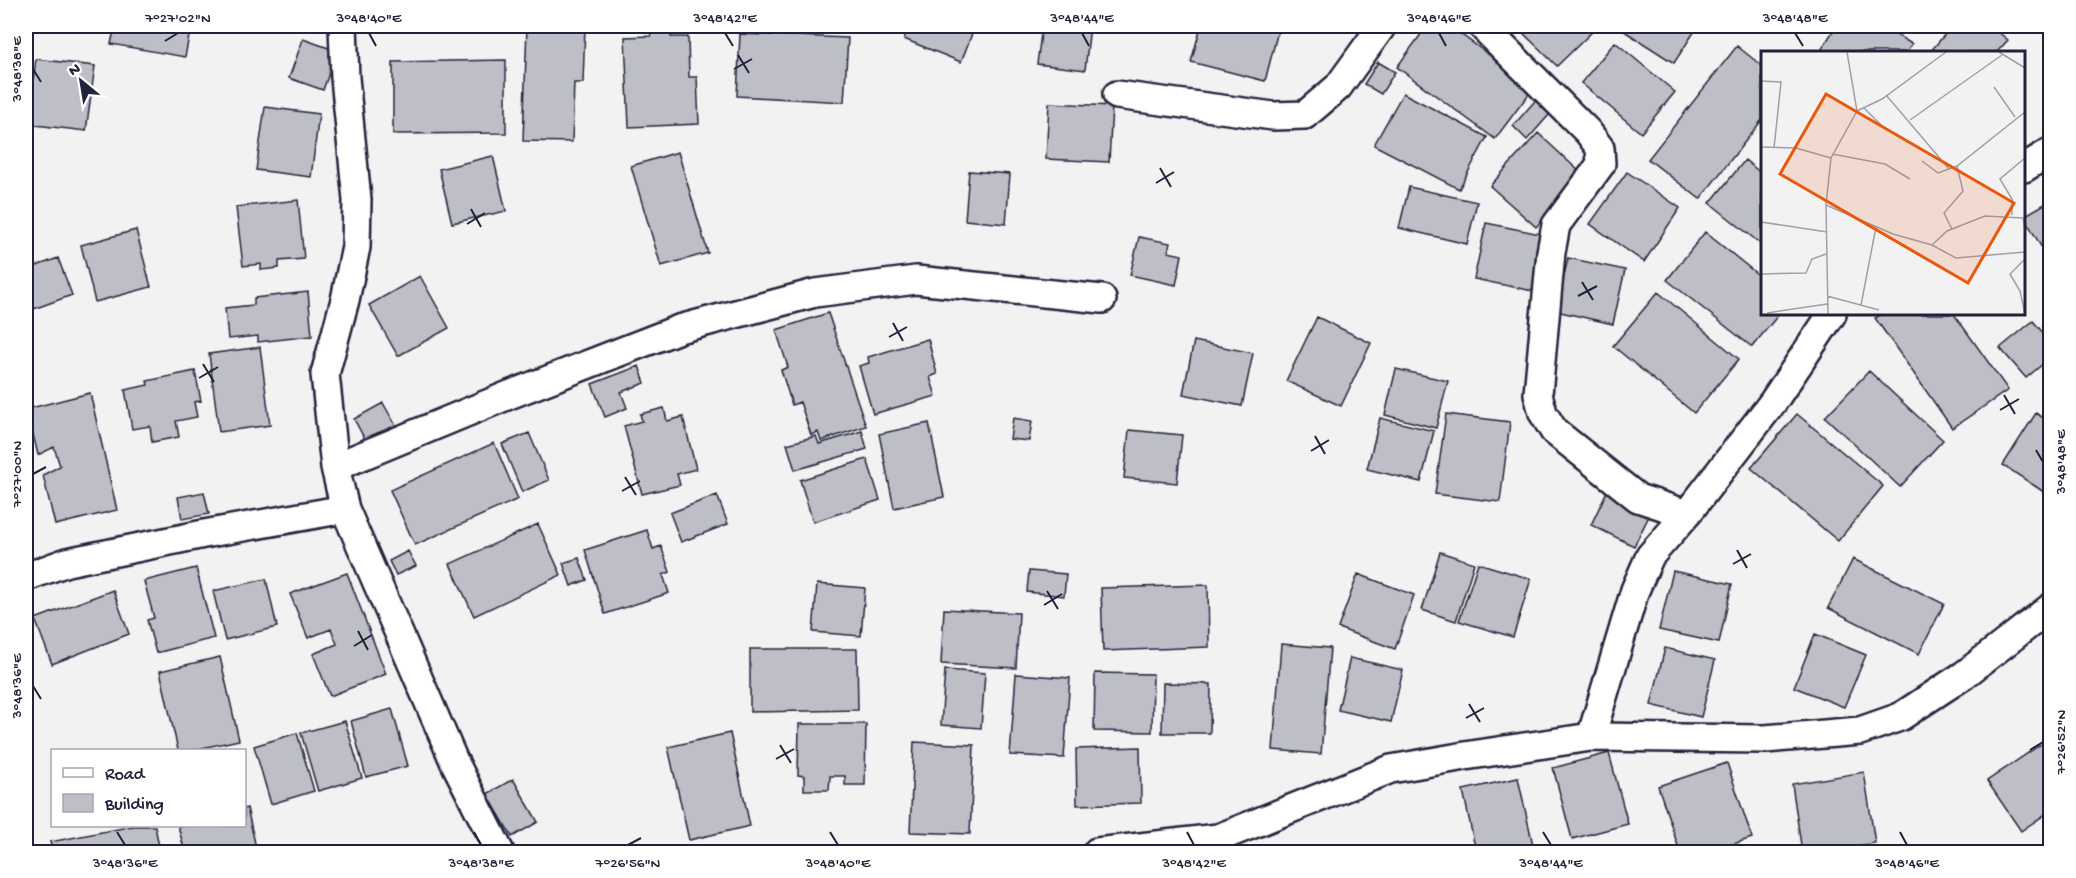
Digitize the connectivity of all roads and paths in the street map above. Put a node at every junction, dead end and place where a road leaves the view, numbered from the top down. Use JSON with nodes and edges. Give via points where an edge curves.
{"nodes":[{"id":1,"x":343,"y":26,"type":"edge"},
{"id":2,"x":1482,"y":26,"type":"edge"},
{"id":3,"x":1373,"y":27,"type":"edge"},
{"id":4,"x":1117,"y":95,"type":"dead end"},
{"id":5,"x":2050,"y":152,"type":"edge"},
{"id":6,"x":2025,"y":167,"type":"edge"},
{"id":7,"x":1102,"y":299,"type":"dead end"},
{"id":8,"x":1831,"y":315,"type":"edge"},
{"id":9,"x":335,"y":467,"type":"junction"},
{"id":10,"x":345,"y":509,"type":"junction"},
{"id":11,"x":1687,"y":514,"type":"junction"},
{"id":12,"x":26,"y":577,"type":"edge"},
{"id":13,"x":2050,"y":608,"type":"edge"},
{"id":14,"x":1591,"y":737,"type":"junction"},
{"id":15,"x":500,"y":852,"type":"edge"},
{"id":16,"x":1097,"y":852,"type":"edge"}],
"edges":[{"from":1,"to":9,"type":"street","via":[[357,200],[356,247],[325,374]]},
{"from":2,"to":11,"type":"street","via":[[1600,148],[1600,164],[1556,225],[1538,394],[1543,413],[1554,431],[1638,498]]},
{"from":3,"to":4,"type":"street","via":[[1338,87],[1305,115],[1274,116]]},
{"from":5,"to":6,"type":"street"},
{"from":7,"to":9,"type":"street","via":[[916,280],[815,293],[679,329]]},
{"from":8,"to":11,"type":"street","via":[[1773,402]]},
{"from":9,"to":10,"type":"street"},
{"from":10,"to":12,"type":"street","via":[[67,562]]},
{"from":10,"to":15,"type":"street","via":[[454,762]]},
{"from":11,"to":14,"type":"street","via":[[1650,556],[1635,590]]},
{"from":13,"to":14,"type":"street","via":[[1964,675],[1900,717],[1860,731],[1766,739]]},
{"from":14,"to":16,"type":"street","via":[[1391,769],[1218,838]]}]}
